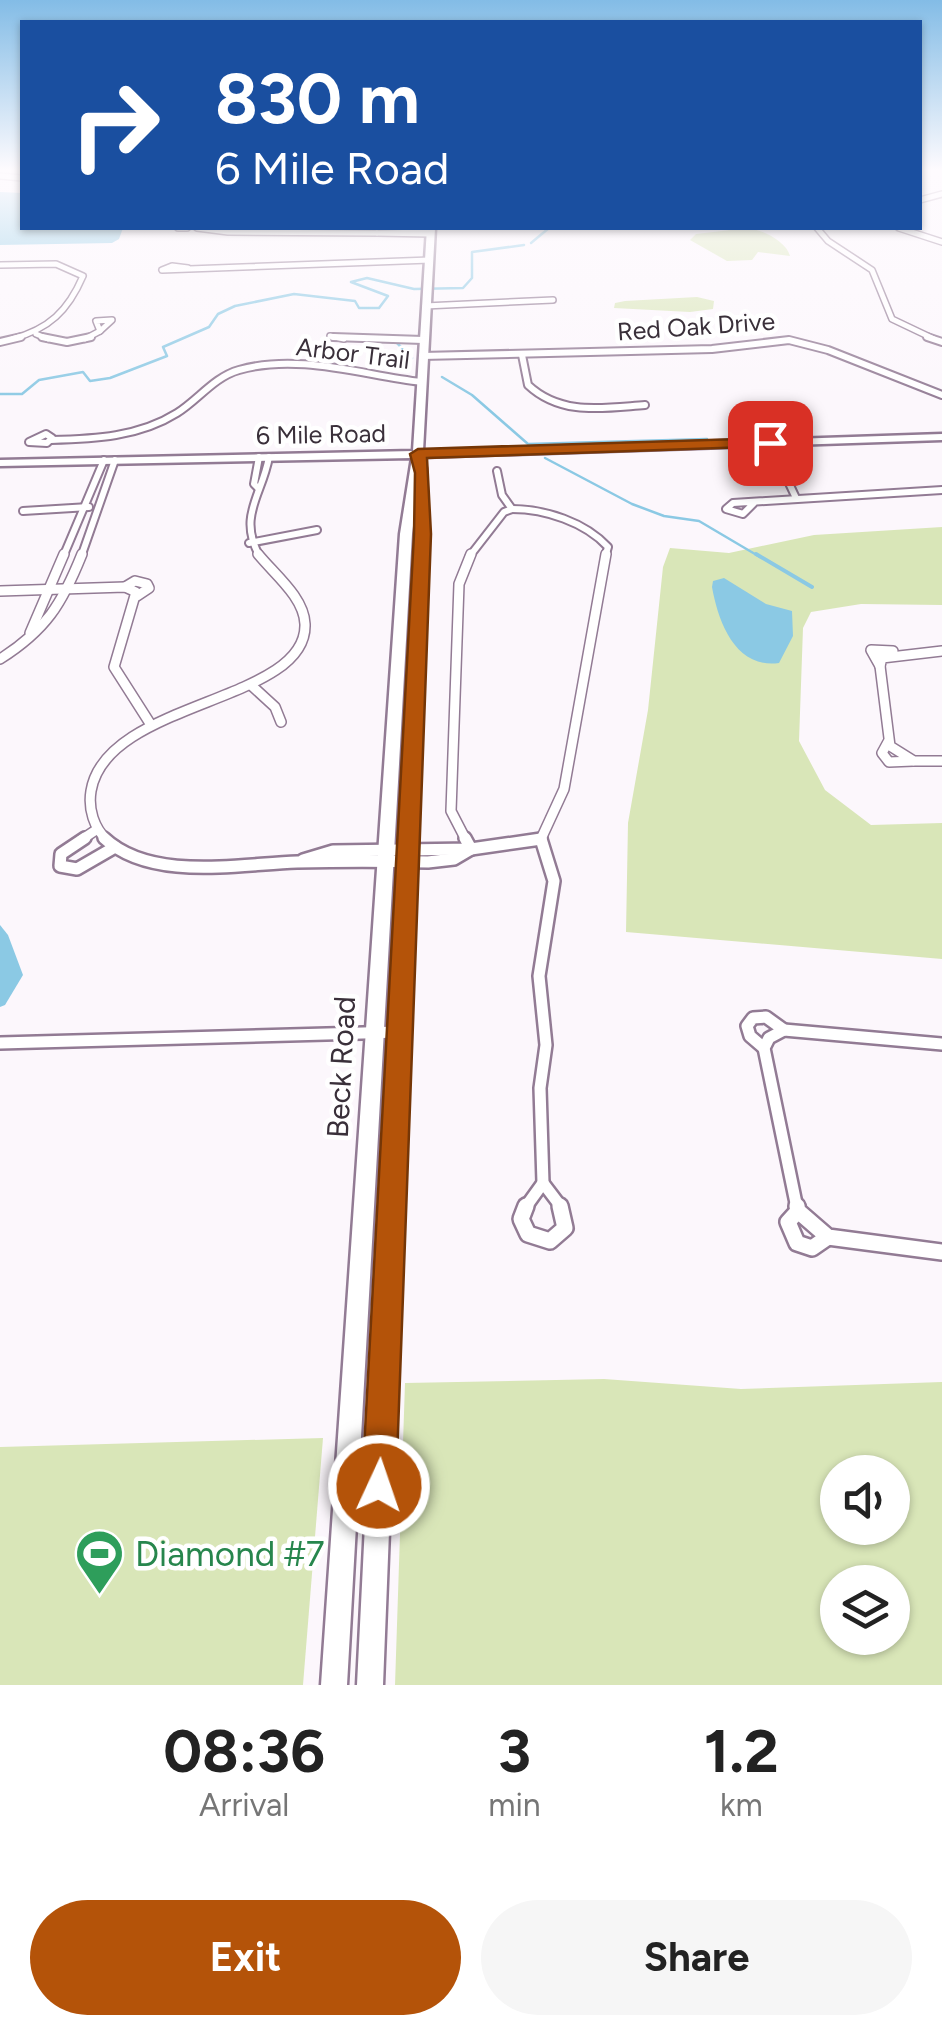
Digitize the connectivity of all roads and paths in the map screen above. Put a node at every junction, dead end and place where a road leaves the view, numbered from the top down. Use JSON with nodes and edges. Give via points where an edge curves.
{"nodes":[{"id":1,"x":430,"y":249,"type":"edge"},
{"id":2,"x":840,"y":249,"type":"edge"},
{"id":3,"x":430,"y":260,"type":"junction"},
{"id":4,"x":0,"y":265,"type":"edge"},
{"id":5,"x":188,"y":268,"type":"dead end"},
{"id":6,"x":552,"y":300,"type":"dead end"},
{"id":7,"x":425,"y":306,"type":"junction"},
{"id":8,"x":100,"y":332,"type":"dead end"},
{"id":9,"x":36,"y":334,"type":"junction"},
{"id":10,"x":330,"y":336,"type":"dead end"},
{"id":11,"x":423,"y":340,"type":"junction"},
{"id":12,"x":0,"y":342,"type":"edge"},
{"id":13,"x":942,"y":342,"type":"edge"},
{"id":14,"x":522,"y":354,"type":"junction"},
{"id":15,"x":422,"y":360,"type":"junction"},
{"id":16,"x":421,"y":382,"type":"junction"},
{"id":17,"x":942,"y":395,"type":"edge"},
{"id":18,"x":646,"y":404,"type":"dead end"},
{"id":19,"x":119,"y":436,"type":"junction"},
{"id":20,"x":942,"y":437,"type":"edge"},
{"id":21,"x":105,"y":438,"type":"junction"},
{"id":22,"x":51,"y":440,"type":"dead end"},
{"id":23,"x":770,"y":443,"type":"junction"},
{"id":24,"x":418,"y":454,"type":"junction"},
{"id":25,"x":264,"y":457,"type":"junction"},
{"id":26,"x":107,"y":460,"type":"junction"},
{"id":27,"x":0,"y":463,"type":"edge"},
{"id":28,"x":497,"y":471,"type":"dead end"},
{"id":29,"x":942,"y":490,"type":"edge"},
{"id":30,"x":796,"y":498,"type":"junction"},
{"id":31,"x":756,"y":502,"type":"dead end"},
{"id":32,"x":86,"y":507,"type":"junction"},
{"id":33,"x":100,"y":507,"type":"junction"},
{"id":34,"x":512,"y":508,"type":"junction"},
{"id":35,"x":23,"y":511,"type":"dead end"},
{"id":36,"x":318,"y":530,"type":"dead end"},
{"id":37,"x":249,"y":542,"type":"junction"},
{"id":38,"x":50,"y":588,"type":"junction"},
{"id":39,"x":65,"y":589,"type":"junction"},
{"id":40,"x":0,"y":591,"type":"edge"},
{"id":41,"x":21,"y":646,"type":"junction"},
{"id":42,"x":942,"y":651,"type":"edge"},
{"id":43,"x":0,"y":659,"type":"edge"},
{"id":44,"x":251,"y":685,"type":"junction"},
{"id":45,"x":281,"y":722,"type":"dead end"},
{"id":46,"x":152,"y":725,"type":"junction"},
{"id":47,"x":942,"y":761,"type":"edge"},
{"id":48,"x":96,"y":830,"type":"junction"},
{"id":49,"x":541,"y":839,"type":"junction"},
{"id":50,"x":115,"y":847,"type":"junction"},
{"id":51,"x":471,"y":849,"type":"junction"},
{"id":52,"x":387,"y":855,"type":"junction"},
{"id":53,"x":408,"y":855,"type":"junction"},
{"id":54,"x":784,"y":1030,"type":"junction"},
{"id":55,"x":400,"y":1032,"type":"junction"},
{"id":56,"x":374,"y":1033,"type":"junction"},
{"id":57,"x":0,"y":1043,"type":"edge"},
{"id":58,"x":942,"y":1044,"type":"edge"},
{"id":59,"x":764,"y":1048,"type":"junction"},
{"id":60,"x":543,"y":1183,"type":"dead end"},
{"id":61,"x":798,"y":1212,"type":"junction"},
{"id":62,"x":828,"y":1237,"type":"junction"},
{"id":63,"x":942,"y":1252,"type":"edge"},
{"id":64,"x":334,"y":1685,"type":"edge"},
{"id":65,"x":370,"y":1685,"type":"edge"}],
"edges":[{"from":1,"to":3,"type":"main road","name":"Beck Road"},
{"from":2,"to":13,"type":"street","via":[[870,268],[891,318]]},
{"from":3,"to":5,"type":"street"},
{"from":3,"to":7,"type":"main road","name":"Beck Road"},
{"from":4,"to":9,"type":"street","via":[[56,264],[83,276],[58,320]]},
{"from":6,"to":7,"type":"street"},
{"from":7,"to":11,"type":"main road","name":"Beck Road"},
{"from":8,"to":9,"type":"street","via":[[64,342]]},
{"from":9,"to":12,"type":"street"},
{"from":10,"to":11,"type":"street"},
{"from":11,"to":15,"type":"main road","name":"Beck Road"},
{"from":14,"to":15,"type":"street","name":"Red Oak Drive"},
{"from":14,"to":17,"type":"street","name":"Red Oak Drive","via":[[712,349],[787,340]]},
{"from":14,"to":18,"type":"street","via":[[528,384],[552,402],[583,408]]},
{"from":15,"to":16,"type":"main road","name":"Beck Road"},
{"from":16,"to":19,"type":"street","name":"Arbor Trail","via":[[288,364],[250,367],[216,380],[172,416]]},
{"from":16,"to":24,"type":"main road","name":"Beck Road"},
{"from":19,"to":21,"type":"street","name":"Arbor Trail"},
{"from":19,"to":26,"type":"street"},
{"from":20,"to":23,"type":"main road","name":"6 Mile Road"},
{"from":21,"to":22,"type":"street","name":"Arbor Trail"},
{"from":21,"to":26,"type":"street"},
{"from":23,"to":24,"type":"main road","name":"6 Mile Road"},
{"from":23,"to":30,"type":"street"},
{"from":24,"to":25,"type":"main road","name":"6 Mile Road"},
{"from":24,"to":52,"type":"main road","name":"Beck Road","via":[[406,534]]},
{"from":24,"to":53,"type":"main road","name":"Beck Road","via":[[422,534]]},
{"from":25,"to":26,"type":"main road","name":"6 Mile Road"},
{"from":25,"to":37,"type":"street","via":[[264,484],[246,524]]},
{"from":26,"to":27,"type":"main road","name":"6 Mile Road"},
{"from":26,"to":32,"type":"street"},
{"from":26,"to":33,"type":"street"},
{"from":28,"to":34,"type":"street"},
{"from":29,"to":30,"type":"street"},
{"from":30,"to":31,"type":"street"},
{"from":32,"to":33,"type":"street"},
{"from":32,"to":35,"type":"street"},
{"from":32,"to":38,"type":"street"},
{"from":33,"to":39,"type":"street"},
{"from":34,"to":49,"type":"street","via":[[594,533],[608,546],[595,587],[573,752],[558,808]]},
{"from":34,"to":51,"type":"street","via":[[464,562],[459,584],[450,800]]},
{"from":36,"to":37,"type":"street"},
{"from":37,"to":44,"type":"street","via":[[294,592],[304,624],[284,664]]},
{"from":38,"to":39,"type":"street"},
{"from":38,"to":40,"type":"street"},
{"from":38,"to":41,"type":"street"},
{"from":39,"to":41,"type":"street","via":[[50,618]]},
{"from":39,"to":46,"type":"street","via":[[124,587],[137,596],[114,667]]},
{"from":41,"to":43,"type":"street"},
{"from":42,"to":47,"type":"street","via":[[885,656],[880,666],[888,742],[882,753],[899,764]]},
{"from":44,"to":45,"type":"street","via":[[276,706]]},
{"from":44,"to":46,"type":"street"},
{"from":46,"to":48,"type":"street","via":[[103,760],[90,789]]},
{"from":48,"to":50,"type":"street"},
{"from":48,"to":50,"type":"street","via":[[61,854],[60,866],[77,869]]},
{"from":49,"to":51,"type":"street"},
{"from":49,"to":60,"type":"street","via":[[554,881],[539,976],[546,1044],[540,1088]]},
{"from":50,"to":52,"type":"street","via":[[158,863]]},
{"from":51,"to":53,"type":"street","via":[[454,859]]},
{"from":52,"to":53,"type":"street"},
{"from":52,"to":56,"type":"main road","name":"Beck Road"},
{"from":53,"to":55,"type":"main road","name":"Beck Road"},
{"from":54,"to":58,"type":"street"},
{"from":54,"to":59,"type":"street"},
{"from":54,"to":59,"type":"street","via":[[766,1016],[753,1018],[750,1036]]},
{"from":55,"to":56,"type":"street"},
{"from":55,"to":65,"type":"main road","name":"Beck Road"},
{"from":56,"to":57,"type":"street"},
{"from":56,"to":64,"type":"main road","name":"Beck Road"},
{"from":59,"to":61,"type":"street"},
{"from":61,"to":62,"type":"street"},
{"from":61,"to":62,"type":"street","via":[[788,1222],[798,1245],[812,1248]]},
{"from":62,"to":63,"type":"street"}]}
